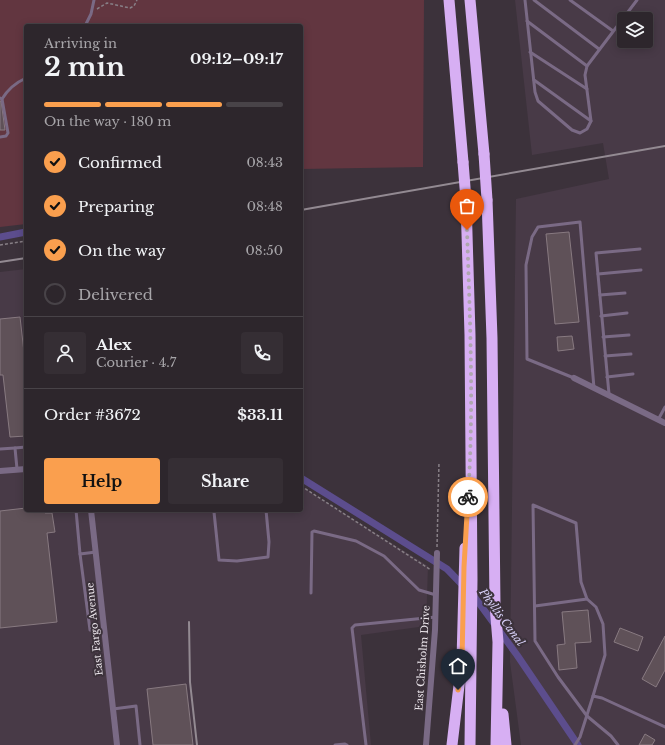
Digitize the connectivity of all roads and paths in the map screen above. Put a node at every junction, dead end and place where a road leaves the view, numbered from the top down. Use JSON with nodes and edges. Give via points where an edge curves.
{"nodes":[{"id":1,"x":94,"y":0,"type":"edge"},
{"id":2,"x":137,"y":0,"type":"edge"},
{"id":3,"x":450,"y":0,"type":"edge"},
{"id":4,"x":470,"y":0,"type":"edge"},
{"id":5,"x":525,"y":0,"type":"edge"},
{"id":6,"x":534,"y":0,"type":"edge"},
{"id":7,"x":570,"y":0,"type":"edge"},
{"id":8,"x":637,"y":0,"type":"edge"},
{"id":9,"x":94,"y":12,"type":"dead end"},
{"id":10,"x":527,"y":21,"type":"junction"},
{"id":11,"x":86,"y":24,"type":"edge"},
{"id":12,"x":613,"y":32,"type":"junction"},
{"id":13,"x":599,"y":49,"type":"junction"},
{"id":14,"x":530,"y":52,"type":"junction"},
{"id":15,"x":587,"y":66,"type":"junction"},
{"id":16,"x":24,"y":79,"type":"edge"},
{"id":17,"x":533,"y":80,"type":"junction"},
{"id":18,"x":587,"y":89,"type":"junction"},
{"id":19,"x":1,"y":98,"type":"edge"},
{"id":20,"x":591,"y":120,"type":"junction"},
{"id":21,"x":0,"y":137,"type":"edge"},
{"id":22,"x":24,"y":241,"type":"edge"},
{"id":23,"x":0,"y":245,"type":"edge"},
{"id":24,"x":640,"y":249,"type":"dead end"},
{"id":25,"x":641,"y":270,"type":"dead end"},
{"id":26,"x":598,"y":274,"type":"junction"},
{"id":27,"x":625,"y":293,"type":"dead end"},
{"id":28,"x":600,"y":296,"type":"junction"},
{"id":29,"x":627,"y":314,"type":"dead end"},
{"id":30,"x":602,"y":316,"type":"junction"},
{"id":31,"x":629,"y":335,"type":"dead end"},
{"id":32,"x":603,"y":337,"type":"junction"},
{"id":33,"x":631,"y":354,"type":"dead end"},
{"id":34,"x":605,"y":356,"type":"junction"},
{"id":35,"x":633,"y":374,"type":"dead end"},
{"id":36,"x":607,"y":377,"type":"junction"},
{"id":37,"x":574,"y":378,"type":"joint"},
{"id":38,"x":594,"y":389,"type":"junction"},
{"id":39,"x":609,"y":396,"type":"junction"},
{"id":40,"x":665,"y":406,"type":"edge"},
{"id":41,"x":658,"y":420,"type":"junction"},
{"id":42,"x":665,"y":423,"type":"edge"},
{"id":43,"x":24,"y":447,"type":"edge"},
{"id":44,"x":15,"y":448,"type":"junction"},
{"id":45,"x":0,"y":449,"type":"edge"},
{"id":46,"x":471,"y":459,"type":"junction"},
{"id":47,"x":439,"y":462,"type":"dead end"},
{"id":48,"x":24,"y":469,"type":"edge"},
{"id":49,"x":17,"y":470,"type":"junction"},
{"id":50,"x":0,"y":471,"type":"edge"},
{"id":51,"x":303,"y":487,"type":"edge"},
{"id":52,"x":76,"y":512,"type":"edge"},
{"id":53,"x":91,"y":512,"type":"edge"},
{"id":54,"x":214,"y":512,"type":"edge"},
{"id":55,"x":266,"y":512,"type":"edge"},
{"id":56,"x":96,"y":552,"type":"junction"},
{"id":57,"x":437,"y":553,"type":"joint"},
{"id":58,"x":80,"y":554,"type":"junction"},
{"id":59,"x":437,"y":574,"type":"junction"},
{"id":60,"x":311,"y":593,"type":"dead end"},
{"id":61,"x":436,"y":595,"type":"junction"},
{"id":62,"x":587,"y":599,"type":"junction"},
{"id":63,"x":535,"y":606,"type":"junction"},
{"id":64,"x":436,"y":617,"type":"junction"},
{"id":65,"x":105,"y":630,"type":"junction"},
{"id":66,"x":498,"y":642,"type":"junction"},
{"id":67,"x":593,"y":696,"type":"junction"},
{"id":68,"x":113,"y":709,"type":"junction"},
{"id":69,"x":587,"y":716,"type":"junction"},
{"id":70,"x":665,"y":727,"type":"edge"},
{"id":71,"x":117,"y":745,"type":"edge"},
{"id":72,"x":140,"y":745,"type":"edge"},
{"id":73,"x":335,"y":745,"type":"edge"},
{"id":74,"x":347,"y":745,"type":"edge"},
{"id":75,"x":366,"y":745,"type":"edge"},
{"id":76,"x":426,"y":745,"type":"edge"},
{"id":77,"x":452,"y":745,"type":"edge"},
{"id":78,"x":470,"y":745,"type":"edge"},
{"id":79,"x":496,"y":745,"type":"edge"},
{"id":80,"x":506,"y":745,"type":"edge"},
{"id":81,"x":575,"y":745,"type":"edge"},
{"id":82,"x":618,"y":745,"type":"edge"}],
"edges":[{"from":1,"to":11,"type":"lane"},
{"from":2,"to":9,"type":"path","via":[[130,8],[107,3]]},
{"from":3,"to":46,"type":"highway","bridge":true,"via":[[466,200]]},
{"from":4,"to":66,"type":"highway","bridge":true,"via":[[487,200],[492,338],[495,604]]},
{"from":5,"to":10,"type":"lane"},
{"from":6,"to":13,"type":"lane"},
{"from":7,"to":12,"type":"lane"},
{"from":8,"to":12,"type":"lane"},
{"from":10,"to":14,"type":"lane"},
{"from":10,"to":15,"type":"lane"},
{"from":12,"to":13,"type":"lane"},
{"from":13,"to":15,"type":"lane"},
{"from":14,"to":17,"type":"lane"},
{"from":14,"to":18,"type":"lane"},
{"from":15,"to":18,"type":"lane"},
{"from":16,"to":19,"type":"lane","via":[[14,84]]},
{"from":17,"to":20,"type":"lane"},
{"from":17,"to":20,"type":"lane","via":[[538,101],[572,130],[580,133],[587,129]]},
{"from":18,"to":20,"type":"lane"},
{"from":19,"to":21,"type":"lane","via":[[8,133]]},
{"from":22,"to":23,"type":"path"},
{"from":24,"to":26,"type":"lane","via":[[596,253]]},
{"from":25,"to":26,"type":"lane"},
{"from":26,"to":28,"type":"lane"},
{"from":27,"to":28,"type":"lane"},
{"from":28,"to":30,"type":"lane"},
{"from":29,"to":30,"type":"lane"},
{"from":30,"to":32,"type":"lane"},
{"from":31,"to":32,"type":"lane"},
{"from":32,"to":34,"type":"lane"},
{"from":33,"to":34,"type":"lane"},
{"from":34,"to":36,"type":"lane"},
{"from":35,"to":36,"type":"lane"},
{"from":36,"to":39,"type":"lane"},
{"from":37,"to":38,"type":"street"},
{"from":37,"to":38,"type":"lane","via":[[527,359],[526,265],[532,237],[538,227],[580,222]]},
{"from":38,"to":39,"type":"street"},
{"from":39,"to":41,"type":"street"},
{"from":40,"to":41,"type":"lane"},
{"from":41,"to":42,"type":"street"},
{"from":43,"to":44,"type":"lane"},
{"from":44,"to":45,"type":"lane"},
{"from":44,"to":49,"type":"lane"},
{"from":46,"to":77,"type":"highway","via":[[464,567],[462,660]]},
{"from":46,"to":78,"type":"highway"},
{"from":47,"to":57,"type":"path"},
{"from":48,"to":49,"type":"street"},
{"from":49,"to":50,"type":"street"},
{"from":51,"to":59,"type":"path"},
{"from":52,"to":58,"type":"lane"},
{"from":53,"to":56,"type":"street","name":"East Fargo Avenue"},
{"from":54,"to":55,"type":"lane","via":[[219,560],[237,561],[268,557]]},
{"from":56,"to":58,"type":"lane"},
{"from":56,"to":65,"type":"street","name":"East Fargo Avenue"},
{"from":57,"to":59,"type":"street","name":"East Chisholm Drive"},
{"from":58,"to":65,"type":"lane","via":[[90,630]]},
{"from":59,"to":61,"type":"street","name":"East Chisholm Drive"},
{"from":60,"to":61,"type":"lane","via":[[314,531],[356,541],[384,556],[419,590]]},
{"from":61,"to":64,"type":"street","name":"East Chisholm Drive"},
{"from":62,"to":63,"type":"lane"},
{"from":62,"to":63,"type":"lane","via":[[581,582],[576,523],[533,505]]},
{"from":62,"to":67,"type":"lane","via":[[596,607],[602,624],[605,655]]},
{"from":63,"to":69,"type":"lane","via":[[535,641],[558,678]]},
{"from":64,"to":75,"type":"lane","via":[[355,625],[352,628]]},
{"from":64,"to":76,"type":"street","name":"East Chisholm Drive"},
{"from":65,"to":68,"type":"street","name":"East Fargo Avenue"},
{"from":66,"to":79,"type":"highway"},
{"from":66,"to":80,"type":"highway"},
{"from":67,"to":69,"type":"lane"},
{"from":67,"to":70,"type":"lane"},
{"from":68,"to":71,"type":"street","name":"East Fargo Avenue"},
{"from":68,"to":72,"type":"lane","via":[[136,706]]},
{"from":69,"to":81,"type":"lane"},
{"from":69,"to":82,"type":"lane"},
{"from":73,"to":74,"type":"lane"}]}
